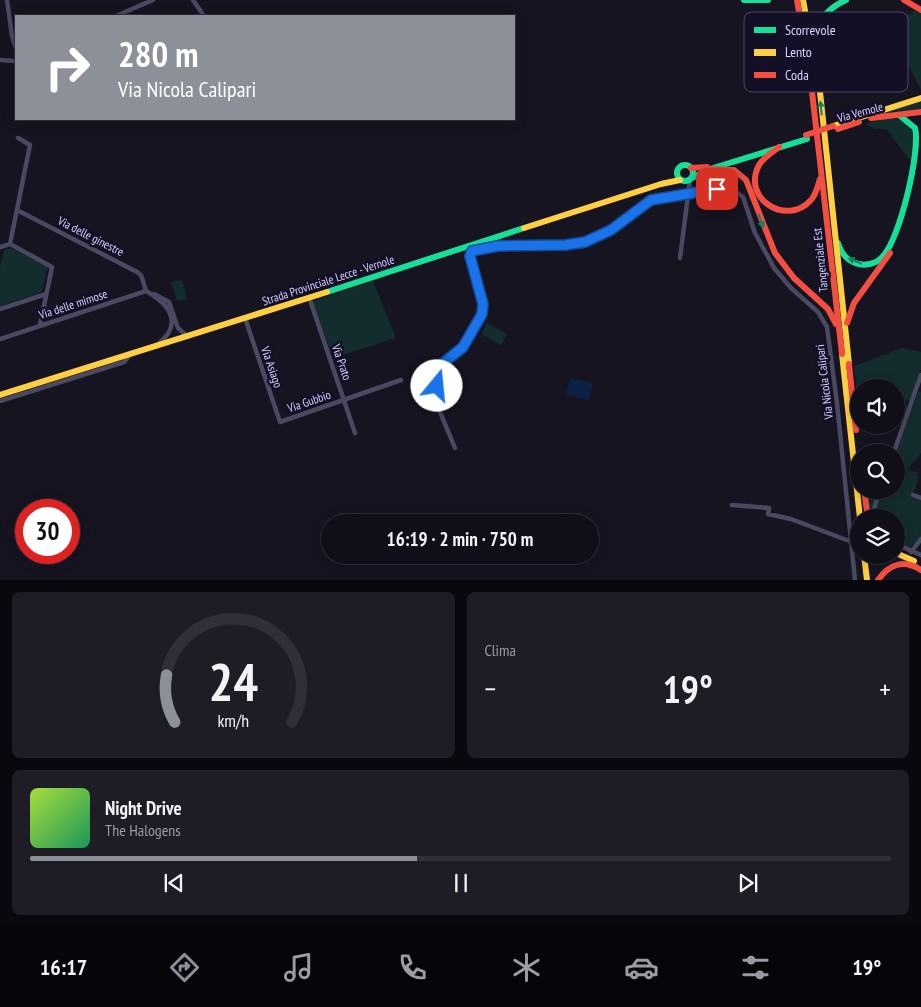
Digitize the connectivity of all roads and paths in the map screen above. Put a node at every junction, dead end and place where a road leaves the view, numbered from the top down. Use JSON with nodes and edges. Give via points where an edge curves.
{"nodes":[{"id":1,"x":6,"y":0,"type":"edge"},
{"id":2,"x":153,"y":0,"type":"edge"},
{"id":3,"x":193,"y":0,"type":"edge"},
{"id":4,"x":744,"y":0,"type":"edge"},
{"id":5,"x":768,"y":0,"type":"edge"},
{"id":6,"x":846,"y":0,"type":"edge"},
{"id":7,"x":904,"y":0,"type":"edge"},
{"id":8,"x":6,"y":6,"type":"junction"},
{"id":9,"x":0,"y":8,"type":"edge"},
{"id":10,"x":921,"y":10,"type":"edge"},
{"id":11,"x":829,"y":12,"type":"edge"},
{"id":12,"x":118,"y":15,"type":"edge"},
{"id":13,"x":203,"y":15,"type":"edge"},
{"id":14,"x":15,"y":44,"type":"edge"},
{"id":15,"x":0,"y":60,"type":"edge"},
{"id":16,"x":15,"y":61,"type":"edge"},
{"id":17,"x":811,"y":92,"type":"edge"},
{"id":18,"x":820,"y":92,"type":"edge"},
{"id":19,"x":921,"y":98,"type":"edge"},
{"id":20,"x":921,"y":112,"type":"edge"},
{"id":21,"x":899,"y":115,"type":"junction"},
{"id":22,"x":815,"y":120,"type":"junction"},
{"id":23,"x":834,"y":128,"type":"junction"},
{"id":24,"x":807,"y":137,"type":"junction"},
{"id":25,"x":18,"y":138,"type":"dead end"},
{"id":26,"x":779,"y":147,"type":"junction"},
{"id":27,"x":691,"y":168,"type":"junction"},
{"id":28,"x":710,"y":169,"type":"junction"},
{"id":29,"x":921,"y":170,"type":"edge"},
{"id":30,"x":677,"y":171,"type":"junction"},
{"id":31,"x":691,"y":179,"type":"junction"},
{"id":32,"x":681,"y":181,"type":"junction"},
{"id":33,"x":661,"y":184,"type":"junction"},
{"id":34,"x":688,"y":190,"type":"junction"},
{"id":35,"x":17,"y":210,"type":"junction"},
{"id":36,"x":834,"y":221,"type":"junction"},
{"id":37,"x":10,"y":244,"type":"junction"},
{"id":38,"x":477,"y":246,"type":"junction"},
{"id":39,"x":0,"y":247,"type":"edge"},
{"id":40,"x":680,"y":258,"type":"dead end"},
{"id":41,"x":149,"y":292,"type":"junction"},
{"id":42,"x":46,"y":294,"type":"junction"},
{"id":43,"x":308,"y":297,"type":"junction"},
{"id":44,"x":0,"y":309,"type":"edge"},
{"id":45,"x":245,"y":318,"type":"junction"},
{"id":46,"x":40,"y":325,"type":"junction"},
{"id":47,"x":178,"y":328,"type":"junction"},
{"id":48,"x":170,"y":331,"type":"junction"},
{"id":49,"x":188,"y":337,"type":"junction"},
{"id":50,"x":0,"y":339,"type":"edge"},
{"id":51,"x":176,"y":342,"type":"junction"},
{"id":52,"x":154,"y":348,"type":"junction"},
{"id":53,"x":127,"y":359,"type":"junction"},
{"id":54,"x":846,"y":366,"type":"junction"},
{"id":55,"x":921,"y":375,"type":"edge"},
{"id":56,"x":400,"y":380,"type":"dead end"},
{"id":57,"x":0,"y":395,"type":"edge"},
{"id":58,"x":344,"y":400,"type":"junction"},
{"id":59,"x":0,"y":401,"type":"edge"},
{"id":60,"x":280,"y":422,"type":"joint"},
{"id":61,"x":355,"y":433,"type":"dead end"},
{"id":62,"x":857,"y":444,"type":"edge"},
{"id":63,"x":897,"y":444,"type":"edge"},
{"id":64,"x":455,"y":448,"type":"dead end"},
{"id":65,"x":913,"y":495,"type":"dead end"},
{"id":66,"x":921,"y":498,"type":"edge"},
{"id":67,"x":732,"y":505,"type":"dead end"},
{"id":68,"x":859,"y":509,"type":"edge"},
{"id":69,"x":850,"y":522,"type":"edge"},
{"id":70,"x":921,"y":538,"type":"edge"},
{"id":71,"x":850,"y":541,"type":"edge"},
{"id":72,"x":905,"y":549,"type":"edge"},
{"id":73,"x":911,"y":552,"type":"junction"},
{"id":74,"x":921,"y":555,"type":"edge"},
{"id":75,"x":905,"y":557,"type":"edge"},
{"id":76,"x":854,"y":564,"type":"edge"},
{"id":77,"x":865,"y":564,"type":"edge"},
{"id":78,"x":870,"y":564,"type":"edge"},
{"id":79,"x":921,"y":564,"type":"edge"},
{"id":80,"x":921,"y":570,"type":"edge"},
{"id":81,"x":856,"y":580,"type":"edge"},
{"id":82,"x":867,"y":580,"type":"edge"},
{"id":83,"x":872,"y":580,"type":"edge"},
{"id":84,"x":878,"y":580,"type":"edge"}],
"edges":[{"from":1,"to":8,"type":"street"},
{"from":2,"to":12,"type":"street"},
{"from":3,"to":13,"type":"street"},
{"from":4,"to":5,"type":"main road"},
{"from":6,"to":11,"type":"main road"},
{"from":7,"to":10,"type":"main road"},
{"from":8,"to":9,"type":"street"},
{"from":8,"to":14,"type":"street"},
{"from":15,"to":16,"type":"street"},
{"from":17,"to":22,"type":"main road","name":"Tangenziale Est"},
{"from":36,"to":18,"type":"main road","name":"Tangenziale Est","one_way":true},
{"from":19,"to":23,"type":"main road","name":"Via Vernole"},
{"from":20,"to":21,"type":"main road","name":"Via Vernole"},
{"from":21,"to":23,"type":"main road","name":"Via Vernole","via":[[876,116]]},
{"from":21,"to":36,"type":"main road","one_way":true,"via":[[916,129],[920,147],[914,182],[890,247],[878,261],[855,263],[840,249]]},
{"from":22,"to":26,"type":"main road","via":[[819,187],[815,198],[792,212],[776,210],[764,203],[754,182],[758,163],[763,156]]},
{"from":22,"to":54,"type":"main road","name":"Tangenziale Est"},
{"from":23,"to":24,"type":"main road","name":"Strada Provinciale Lecce - Vernole","bridge":true},
{"from":24,"to":26,"type":"main road","name":"Strada Provinciale Lecce - Vernole"},
{"from":24,"to":27,"type":"main road","name":"Strada Provinciale Lecce - Vernole","via":[[710,166]]},
{"from":25,"to":35,"type":"street","via":[[30,145]]},
{"from":26,"to":28,"type":"main road","name":"Strada Provinciale Lecce - Vernole"},
{"from":27,"to":30,"type":"main road","name":"Strada Provinciale Lecce - Vernole","via":[[683,165]]},
{"from":27,"to":31,"type":"main road"},
{"from":28,"to":31,"type":"main road","name":"Strada Provinciale Lecce - Vernole"},
{"from":28,"to":54,"type":"main road","one_way":true,"via":[[734,170],[750,184],[760,221],[775,253],[794,278],[831,313]]},
{"from":29,"to":54,"type":"main road","via":[[900,235],[848,314]]},
{"from":30,"to":32,"type":"main road"},
{"from":30,"to":33,"type":"main road","name":"Strada Provinciale Lecce - Vernole"},
{"from":31,"to":32,"type":"main road","name":"Strada Provinciale Lecce - Vernole"},
{"from":31,"to":34,"type":"street"},
{"from":32,"to":33,"type":"main road","name":"Strada Provinciale Lecce - Vernole"},
{"from":32,"to":34,"type":"street"},
{"from":33,"to":38,"type":"main road","name":"Strada Provinciale Lecce - Vernole"},
{"from":34,"to":38,"type":"street","name":"Via Nicola Calipari","via":[[646,202],[617,226],[585,242]]},
{"from":34,"to":40,"type":"street"},
{"from":34,"to":69,"type":"street","name":"Via Nicola Calipari","via":[[724,188],[738,191],[767,256],[787,284],[825,321],[838,403]]},
{"from":35,"to":37,"type":"street"},
{"from":35,"to":41,"type":"street","name":"Via delle ginestre","via":[[137,272]]},
{"from":36,"to":54,"type":"main road","name":"Tangenziale Est"},
{"from":37,"to":39,"type":"street"},
{"from":37,"to":42,"type":"street","via":[[52,267]]},
{"from":38,"to":43,"type":"main road","name":"Strada Provinciale Lecce - Vernole"},
{"from":38,"to":64,"type":"street","via":[[470,256],[483,304],[482,314],[463,347],[441,365],[435,400]]},
{"from":41,"to":46,"type":"street","name":"Via delle mimose"},
{"from":41,"to":47,"type":"street","via":[[169,302]]},
{"from":41,"to":48,"type":"street","via":[[168,308]]},
{"from":42,"to":44,"type":"street"},
{"from":42,"to":46,"type":"street"},
{"from":43,"to":45,"type":"main road","name":"Strada Provinciale Lecce - Vernole"},
{"from":43,"to":58,"type":"street","name":"Via Prato"},
{"from":45,"to":49,"type":"main road","name":"Strada Provinciale Lecce - Vernole"},
{"from":45,"to":60,"type":"street","name":"Via Asiago"},
{"from":46,"to":50,"type":"street","name":"Via delle mimose"},
{"from":47,"to":49,"type":"street"},
{"from":47,"to":51,"type":"street"},
{"from":48,"to":51,"type":"street"},
{"from":48,"to":52,"type":"street"},
{"from":49,"to":51,"type":"main road","name":"Strada Provinciale Lecce - Vernole"},
{"from":51,"to":52,"type":"main road","name":"Strada Provinciale Lecce - Vernole"},
{"from":52,"to":53,"type":"main road","name":"Strada Provinciale Lecce - Vernole"},
{"from":53,"to":57,"type":"main road","name":"Strada Provinciale Lecce - Vernole"},
{"from":53,"to":59,"type":"street"},
{"from":54,"to":62,"type":"main road","name":"Tangenziale Est"},
{"from":54,"to":68,"type":"main road","name":"Tangenziale Est"},
{"from":55,"to":63,"type":"street"},
{"from":56,"to":58,"type":"street","name":"Via Gubbio"},
{"from":58,"to":60,"type":"street","name":"Via Gubbio"},
{"from":58,"to":61,"type":"street","name":"Via Prato"},
{"from":65,"to":66,"type":"street"},
{"from":67,"to":71,"type":"street","via":[[769,508],[768,514],[791,519]]},
{"from":70,"to":73,"type":"street"},
{"from":72,"to":73,"type":"street"},
{"from":73,"to":74,"type":"street"},
{"from":75,"to":79,"type":"main road"},
{"from":76,"to":81,"type":"street","name":"Via Nicola Calipari"},
{"from":77,"to":82,"type":"main road"},
{"from":78,"to":83,"type":"main road"},
{"from":80,"to":84,"type":"main road","via":[[907,563],[897,564],[886,569]]}]}
